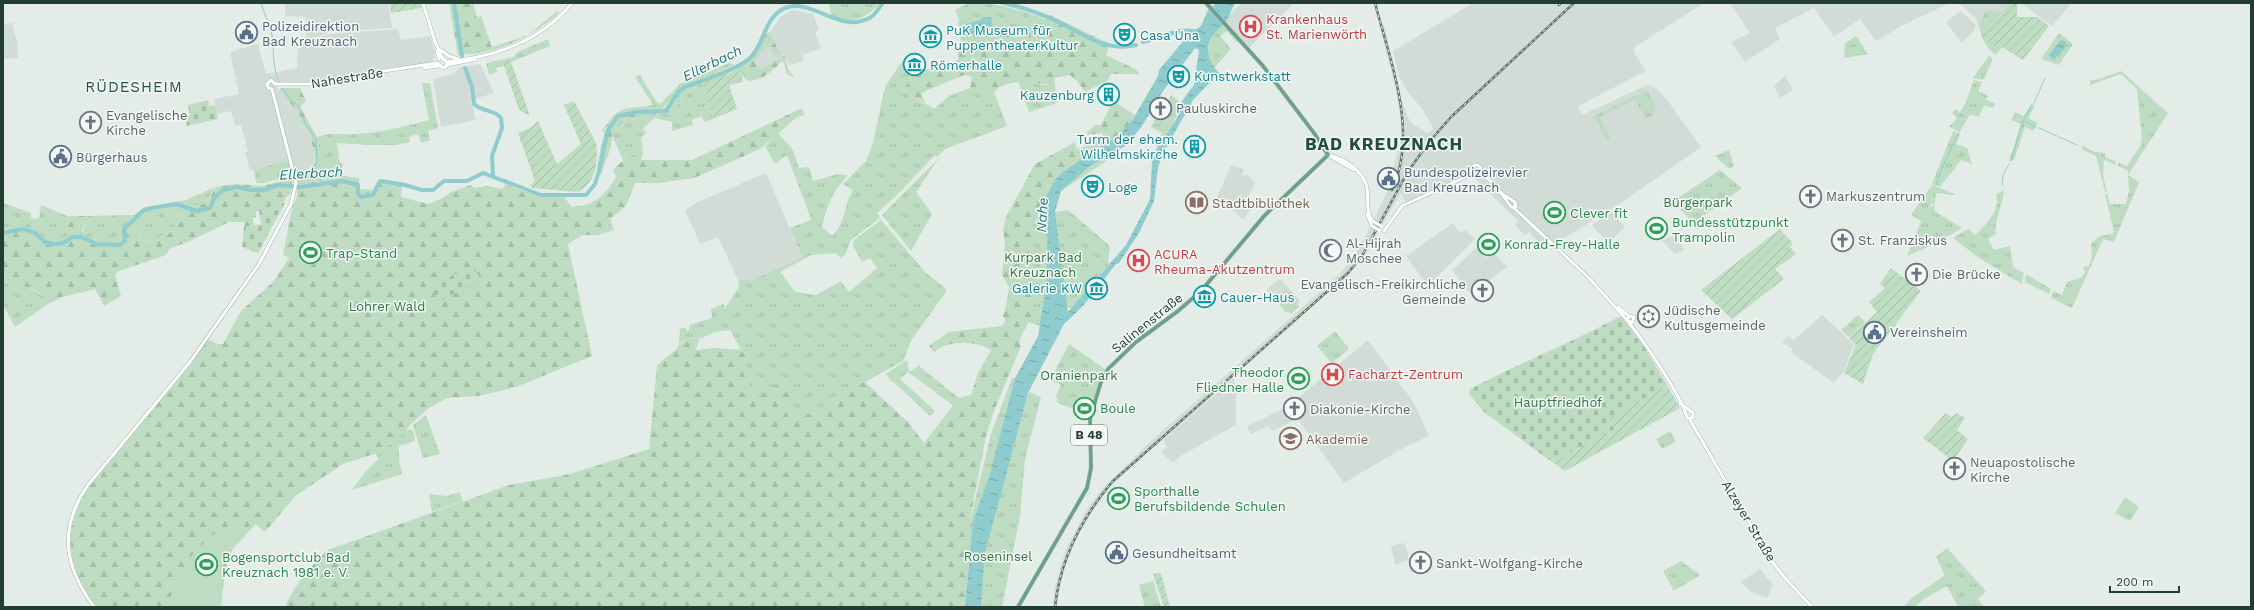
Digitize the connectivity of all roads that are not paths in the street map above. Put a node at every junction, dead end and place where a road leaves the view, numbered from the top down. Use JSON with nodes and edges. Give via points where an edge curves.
{"nodes":[{"id":1,"x":423,"y":3,"type":"edge"},
{"id":2,"x":572,"y":3,"type":"edge"},
{"id":3,"x":1206,"y":3,"type":"edge"},
{"id":4,"x":435,"y":41,"type":"junction"},
{"id":5,"x":438,"y":48,"type":"junction"},
{"id":6,"x":497,"y":53,"type":"junction"},
{"id":7,"x":441,"y":59,"type":"junction"},
{"id":8,"x":473,"y":59,"type":"junction"},
{"id":9,"x":447,"y":63,"type":"junction"},
{"id":10,"x":438,"y":65,"type":"junction"},
{"id":11,"x":275,"y":84,"type":"junction"},
{"id":12,"x":272,"y":89,"type":"junction"},
{"id":13,"x":1329,"y":154,"type":"junction"},
{"id":14,"x":1471,"y":172,"type":"junction"},
{"id":15,"x":1480,"y":173,"type":"junction"},
{"id":16,"x":1368,"y":202,"type":"junction"},
{"id":17,"x":1511,"y":203,"type":"junction"},
{"id":18,"x":1515,"y":207,"type":"junction"},
{"id":19,"x":1381,"y":226,"type":"junction"},
{"id":20,"x":1386,"y":227,"type":"junction"},
{"id":21,"x":1384,"y":231,"type":"junction"},
{"id":22,"x":1606,"y":296,"type":"junction"},
{"id":23,"x":1629,"y":316,"type":"junction"},
{"id":24,"x":1628,"y":322,"type":"junction"},
{"id":25,"x":1634,"y":322,"type":"junction"},
{"id":26,"x":1638,"y":333,"type":"junction"},
{"id":27,"x":1680,"y":403,"type":"junction"},
{"id":28,"x":1690,"y":411,"type":"junction"},
{"id":29,"x":1686,"y":414,"type":"junction"},
{"id":30,"x":1692,"y":419,"type":"junction"},
{"id":31,"x":94,"y":607,"type":"edge"},
{"id":32,"x":1018,"y":607,"type":"edge"},
{"id":33,"x":1812,"y":607,"type":"edge"}],
"edges":[{"from":1,"to":4,"type":"main road"},
{"from":2,"to":6,"type":"main road","via":[[557,19],[526,42]]},
{"from":3,"to":13,"type":"main road","via":[[1263,66]]},
{"from":4,"to":5,"type":"main road"},
{"from":4,"to":7,"type":"main road"},
{"from":5,"to":7,"type":"main road"},
{"from":5,"to":8,"type":"main road","via":[[453,58]]},
{"from":6,"to":8,"type":"main road"},
{"from":6,"to":8,"type":"main road"},
{"from":7,"to":9,"type":"main road"},
{"from":7,"to":10,"type":"main road"},
{"from":8,"to":9,"type":"main road","name":"Nahestraße"},
{"from":9,"to":10,"type":"main road","name":"Nahestraße","via":[[444,68]]},
{"from":10,"to":11,"type":"main road","name":"Nahestraße","via":[[358,75],[317,84]]},
{"from":11,"to":12,"type":"main road"},
{"from":11,"to":12,"type":"main road","via":[[272,80],[268,82]]},
{"from":12,"to":31,"type":"main road","via":[[296,183],[291,204],[259,264],[190,362],[88,485],[75,508],[68,533],[69,557],[79,584]]},
{"from":13,"to":16,"type":"main road","via":[[1357,172],[1366,185]]},
{"from":13,"to":32,"type":"main road","name":"Salinenstraße","number":"B 48","via":[[1265,215],[1201,291],[1136,342],[1105,374],[1090,418],[1091,476],[1080,502]]},
{"from":14,"to":15,"type":"main road"},
{"from":14,"to":15,"type":"main road","via":[[1476,165],[1480,168]]},
{"from":14,"to":20,"type":"main road","via":[[1402,206]]},
{"from":15,"to":17,"type":"main road"},
{"from":16,"to":19,"type":"main road","bridge":true,"via":[[1370,217]]},
{"from":16,"to":21,"type":"main road","bridge":true,"via":[[1368,217],[1372,226]]},
{"from":17,"to":18,"type":"main road","via":[[1511,207]]},
{"from":17,"to":18,"type":"main road","via":[[1516,203]]},
{"from":18,"to":22,"type":"main road"},
{"from":19,"to":20,"type":"main road"},
{"from":19,"to":21,"type":"main road"},
{"from":20,"to":21,"type":"main road"},
{"from":22,"to":23,"type":"main road"},
{"from":22,"to":24,"type":"main road"},
{"from":23,"to":24,"type":"main road"},
{"from":23,"to":25,"type":"main road","via":[[1634,317]]},
{"from":24,"to":25,"type":"main road"},
{"from":24,"to":26,"type":"main road"},
{"from":25,"to":26,"type":"main road"},
{"from":26,"to":27,"type":"main road"},
{"from":27,"to":28,"type":"main road"},
{"from":27,"to":29,"type":"main road"},
{"from":28,"to":29,"type":"main road"},
{"from":28,"to":30,"type":"main road","via":[[1693,413]]},
{"from":29,"to":30,"type":"main road","via":[[1687,418]]},
{"from":30,"to":33,"type":"main road","name":"Alzeyer Straße","via":[[1695,429],[1771,560]]}]}
